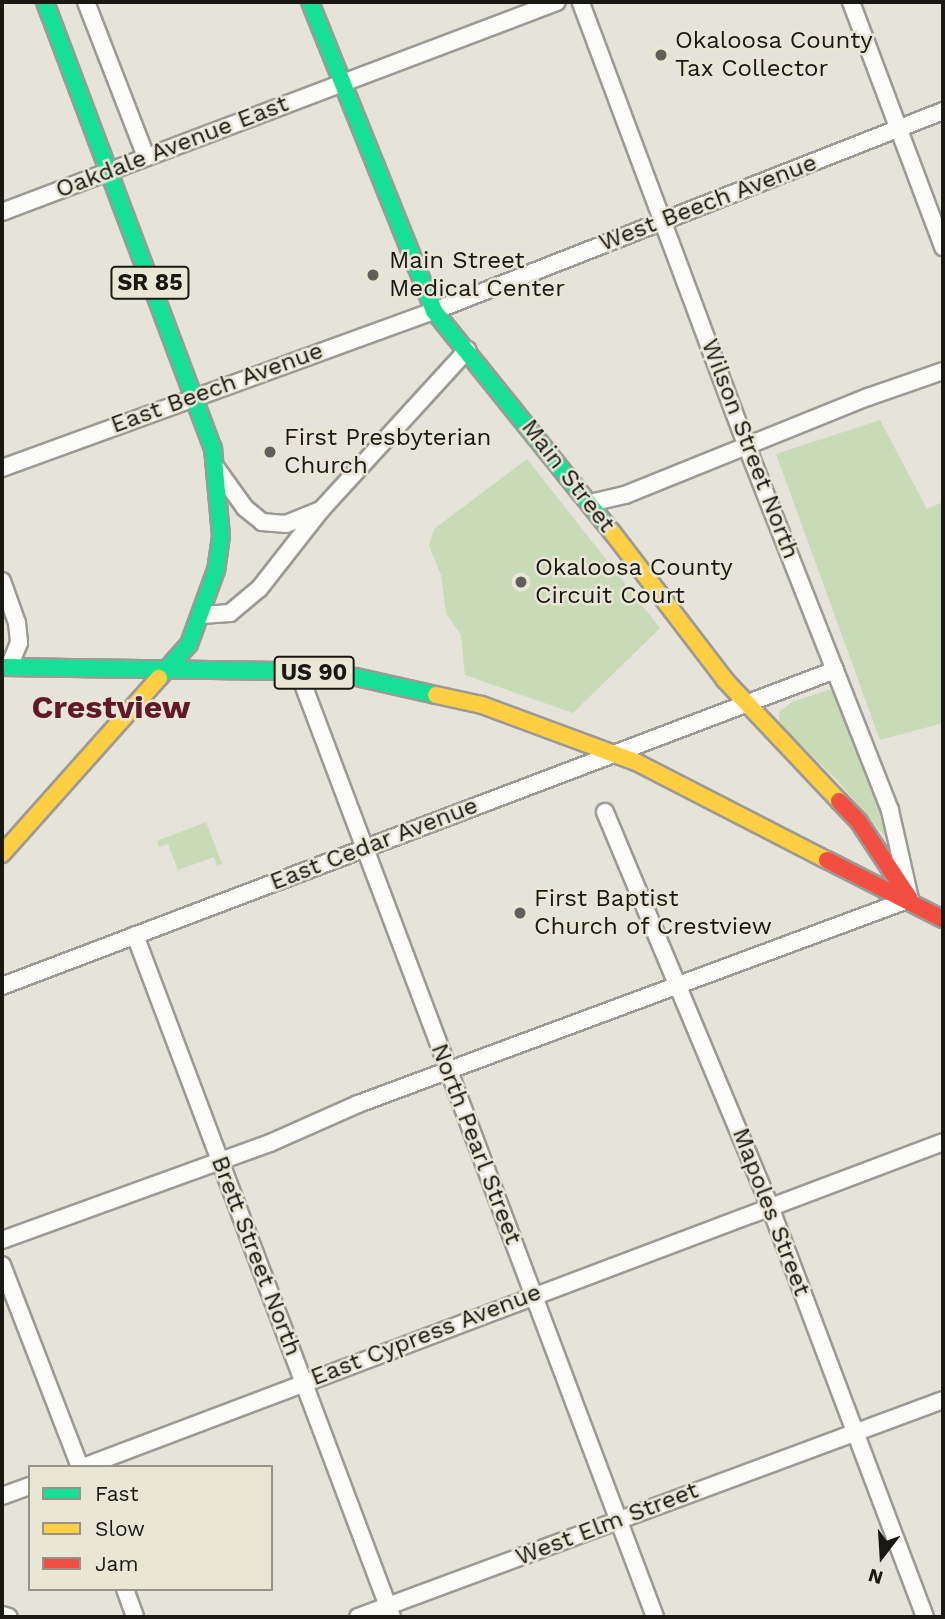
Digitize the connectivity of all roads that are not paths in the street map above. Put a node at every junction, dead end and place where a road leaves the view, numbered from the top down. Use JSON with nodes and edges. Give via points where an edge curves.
{"nodes":[{"id":1,"x":45,"y":2,"type":"edge"},
{"id":2,"x":86,"y":2,"type":"edge"},
{"id":3,"x":310,"y":2,"type":"edge"},
{"id":4,"x":557,"y":2,"type":"edge"},
{"id":5,"x":581,"y":2,"type":"edge"},
{"id":6,"x":851,"y":2,"type":"edge"},
{"id":7,"x":342,"y":83,"type":"junction"},
{"id":8,"x":943,"y":111,"type":"edge"},
{"id":9,"x":897,"y":128,"type":"junction"},
{"id":10,"x":146,"y":157,"type":"junction"},
{"id":11,"x":108,"y":170,"type":"junction"},
{"id":12,"x":2,"y":212,"type":"edge"},
{"id":13,"x":663,"y":218,"type":"junction"},
{"id":14,"x":943,"y":247,"type":"edge"},
{"id":15,"x":434,"y":311,"type":"junction"},
{"id":16,"x":467,"y":350,"type":"junction"},
{"id":17,"x":943,"y":371,"type":"edge"},
{"id":18,"x":194,"y":396,"type":"junction"},
{"id":19,"x":747,"y":447,"type":"junction"},
{"id":20,"x":2,"y":468,"type":"edge"},
{"id":21,"x":217,"y":470,"type":"junction"},
{"id":22,"x":590,"y":503,"type":"junction"},
{"id":23,"x":321,"y":510,"type":"junction"},
{"id":24,"x":2,"y":581,"type":"edge"},
{"id":25,"x":202,"y":615,"type":"junction"},
{"id":26,"x":172,"y":666,"type":"junction"},
{"id":27,"x":5,"y":667,"type":"edge"},
{"id":28,"x":835,"y":670,"type":"junction"},
{"id":29,"x":299,"y":671,"type":"junction"},
{"id":30,"x":747,"y":702,"type":"junction"},
{"id":31,"x":614,"y":753,"type":"junction"},
{"id":32,"x":605,"y":811,"type":"dead end"},
{"id":33,"x":367,"y":848,"type":"junction"},
{"id":34,"x":2,"y":854,"type":"edge"},
{"id":35,"x":910,"y":899,"type":"junction"},
{"id":36,"x":943,"y":919,"type":"edge"},
{"id":37,"x":135,"y":935,"type":"junction"},
{"id":38,"x":680,"y":983,"type":"junction"},
{"id":39,"x":2,"y":986,"type":"edge"},
{"id":40,"x":448,"y":1070,"type":"junction"},
{"id":41,"x":943,"y":1142,"type":"edge"},
{"id":42,"x":220,"y":1160,"type":"junction"},
{"id":43,"x":769,"y":1204,"type":"junction"},
{"id":44,"x":2,"y":1240,"type":"edge"},
{"id":45,"x":2,"y":1265,"type":"edge"},
{"id":46,"x":533,"y":1294,"type":"junction"},
{"id":47,"x":304,"y":1382,"type":"junction"},
{"id":48,"x":943,"y":1400,"type":"edge"},
{"id":49,"x":856,"y":1433,"type":"junction"},
{"id":50,"x":81,"y":1465,"type":"edge"},
{"id":51,"x":87,"y":1465,"type":"edge"},
{"id":52,"x":28,"y":1487,"type":"edge"},
{"id":53,"x":2,"y":1496,"type":"edge"},
{"id":54,"x":617,"y":1520,"type":"junction"},
{"id":55,"x":126,"y":1591,"type":"edge"},
{"id":56,"x":390,"y":1612,"type":"edge"},
{"id":57,"x":2,"y":1615,"type":"edge"},
{"id":58,"x":9,"y":1617,"type":"edge"},
{"id":59,"x":135,"y":1617,"type":"edge"},
{"id":60,"x":358,"y":1617,"type":"edge"},
{"id":61,"x":655,"y":1617,"type":"edge"},
{"id":62,"x":925,"y":1617,"type":"edge"}],
"edges":[{"from":1,"to":11,"type":"main road","number":"SR 85"},
{"from":2,"to":10,"type":"street"},
{"from":3,"to":7,"type":"main road","name":"Main Street"},
{"from":4,"to":7,"type":"street","name":"Oakdale Avenue East"},
{"from":5,"to":13,"type":"street","name":"Wilson Street North"},
{"from":6,"to":9,"type":"street"},
{"from":7,"to":10,"type":"street","name":"Oakdale Avenue East"},
{"from":7,"to":15,"type":"main road","name":"Main Street"},
{"from":8,"to":9,"type":"street","name":"West Beech Avenue"},
{"from":9,"to":13,"type":"street","name":"West Beech Avenue"},
{"from":9,"to":14,"type":"street"},
{"from":10,"to":11,"type":"street","name":"Oakdale Avenue East"},
{"from":11,"to":12,"type":"street","name":"Oakdale Avenue East"},
{"from":11,"to":18,"type":"main road","number":"SR 85"},
{"from":13,"to":15,"type":"street","name":"West Beech Avenue"},
{"from":13,"to":19,"type":"street","name":"Wilson Street North"},
{"from":15,"to":16,"type":"main road","name":"Main Street"},
{"from":15,"to":18,"type":"street","name":"East Beech Avenue"},
{"from":16,"to":22,"type":"main road","name":"Main Street"},
{"from":16,"to":23,"type":"street"},
{"from":17,"to":19,"type":"street"},
{"from":18,"to":20,"type":"street","name":"East Beech Avenue"},
{"from":18,"to":21,"type":"main road","number":"SR 85"},
{"from":19,"to":22,"type":"street","via":[[625,495]]},
{"from":19,"to":28,"type":"street","name":"Wilson Street North"},
{"from":21,"to":23,"type":"street","via":[[245,508],[262,522],[286,524]]},
{"from":21,"to":25,"type":"main road","number":"SR 85","via":[[220,536]]},
{"from":22,"to":30,"type":"main road","name":"Main Street"},
{"from":23,"to":25,"type":"street","via":[[239,607],[230,613]]},
{"from":24,"to":27,"type":"street","via":[[17,622],[19,643]]},
{"from":25,"to":26,"type":"main road","number":"SR 85"},
{"from":26,"to":27,"type":"main road","number":"US 90"},
{"from":26,"to":29,"type":"main road","number":"US 90"},
{"from":26,"to":34,"type":"main road","number":"SR 85"},
{"from":28,"to":30,"type":"street","name":"East Cedar Avenue"},
{"from":28,"to":35,"type":"street","name":"Wilson Street North","via":[[890,810]]},
{"from":29,"to":31,"type":"main road","number":"US 90","via":[[356,677],[482,705]]},
{"from":29,"to":33,"type":"street","name":"North Pearl Street"},
{"from":30,"to":31,"type":"street","name":"East Cedar Avenue"},
{"from":30,"to":35,"type":"main road","name":"Main Street","via":[[859,822]]},
{"from":31,"to":33,"type":"street","name":"East Cedar Avenue"},
{"from":31,"to":35,"type":"main road","number":"US 90"},
{"from":32,"to":38,"type":"street","name":"Mapoles Street"},
{"from":33,"to":37,"type":"street","name":"East Cedar Avenue"},
{"from":33,"to":40,"type":"street","name":"North Pearl Street"},
{"from":35,"to":36,"type":"main road","number":"US 90"},
{"from":35,"to":38,"type":"street"},
{"from":37,"to":39,"type":"street","name":"East Cedar Avenue"},
{"from":37,"to":42,"type":"street","name":"Brett Street North"},
{"from":38,"to":40,"type":"street"},
{"from":38,"to":43,"type":"street","name":"Mapoles Street"},
{"from":40,"to":42,"type":"street"},
{"from":40,"to":46,"type":"street","name":"North Pearl Street"},
{"from":41,"to":43,"type":"street","name":"East Cypress Avenue"},
{"from":42,"to":44,"type":"street"},
{"from":42,"to":47,"type":"street","name":"Brett Street North"},
{"from":43,"to":46,"type":"street","name":"East Cypress Avenue"},
{"from":43,"to":49,"type":"street","name":"Mapoles Street"},
{"from":45,"to":50,"type":"street"},
{"from":46,"to":47,"type":"street","name":"East Cypress Avenue"},
{"from":46,"to":54,"type":"street","name":"North Pearl Street"},
{"from":47,"to":51,"type":"street","name":"East Cypress Avenue"},
{"from":47,"to":56,"type":"street","name":"Brett Street North"},
{"from":48,"to":49,"type":"street","name":"West Elm Street"},
{"from":49,"to":54,"type":"street","name":"West Elm Street"},
{"from":49,"to":62,"type":"street","name":"Mapoles Street"},
{"from":52,"to":53,"type":"street"},
{"from":54,"to":56,"type":"street","name":"West Elm Street"},
{"from":54,"to":61,"type":"street","name":"North Pearl Street"},
{"from":55,"to":59,"type":"street"},
{"from":56,"to":60,"type":"street","name":"West Elm Street"},
{"from":57,"to":58,"type":"street"}]}
